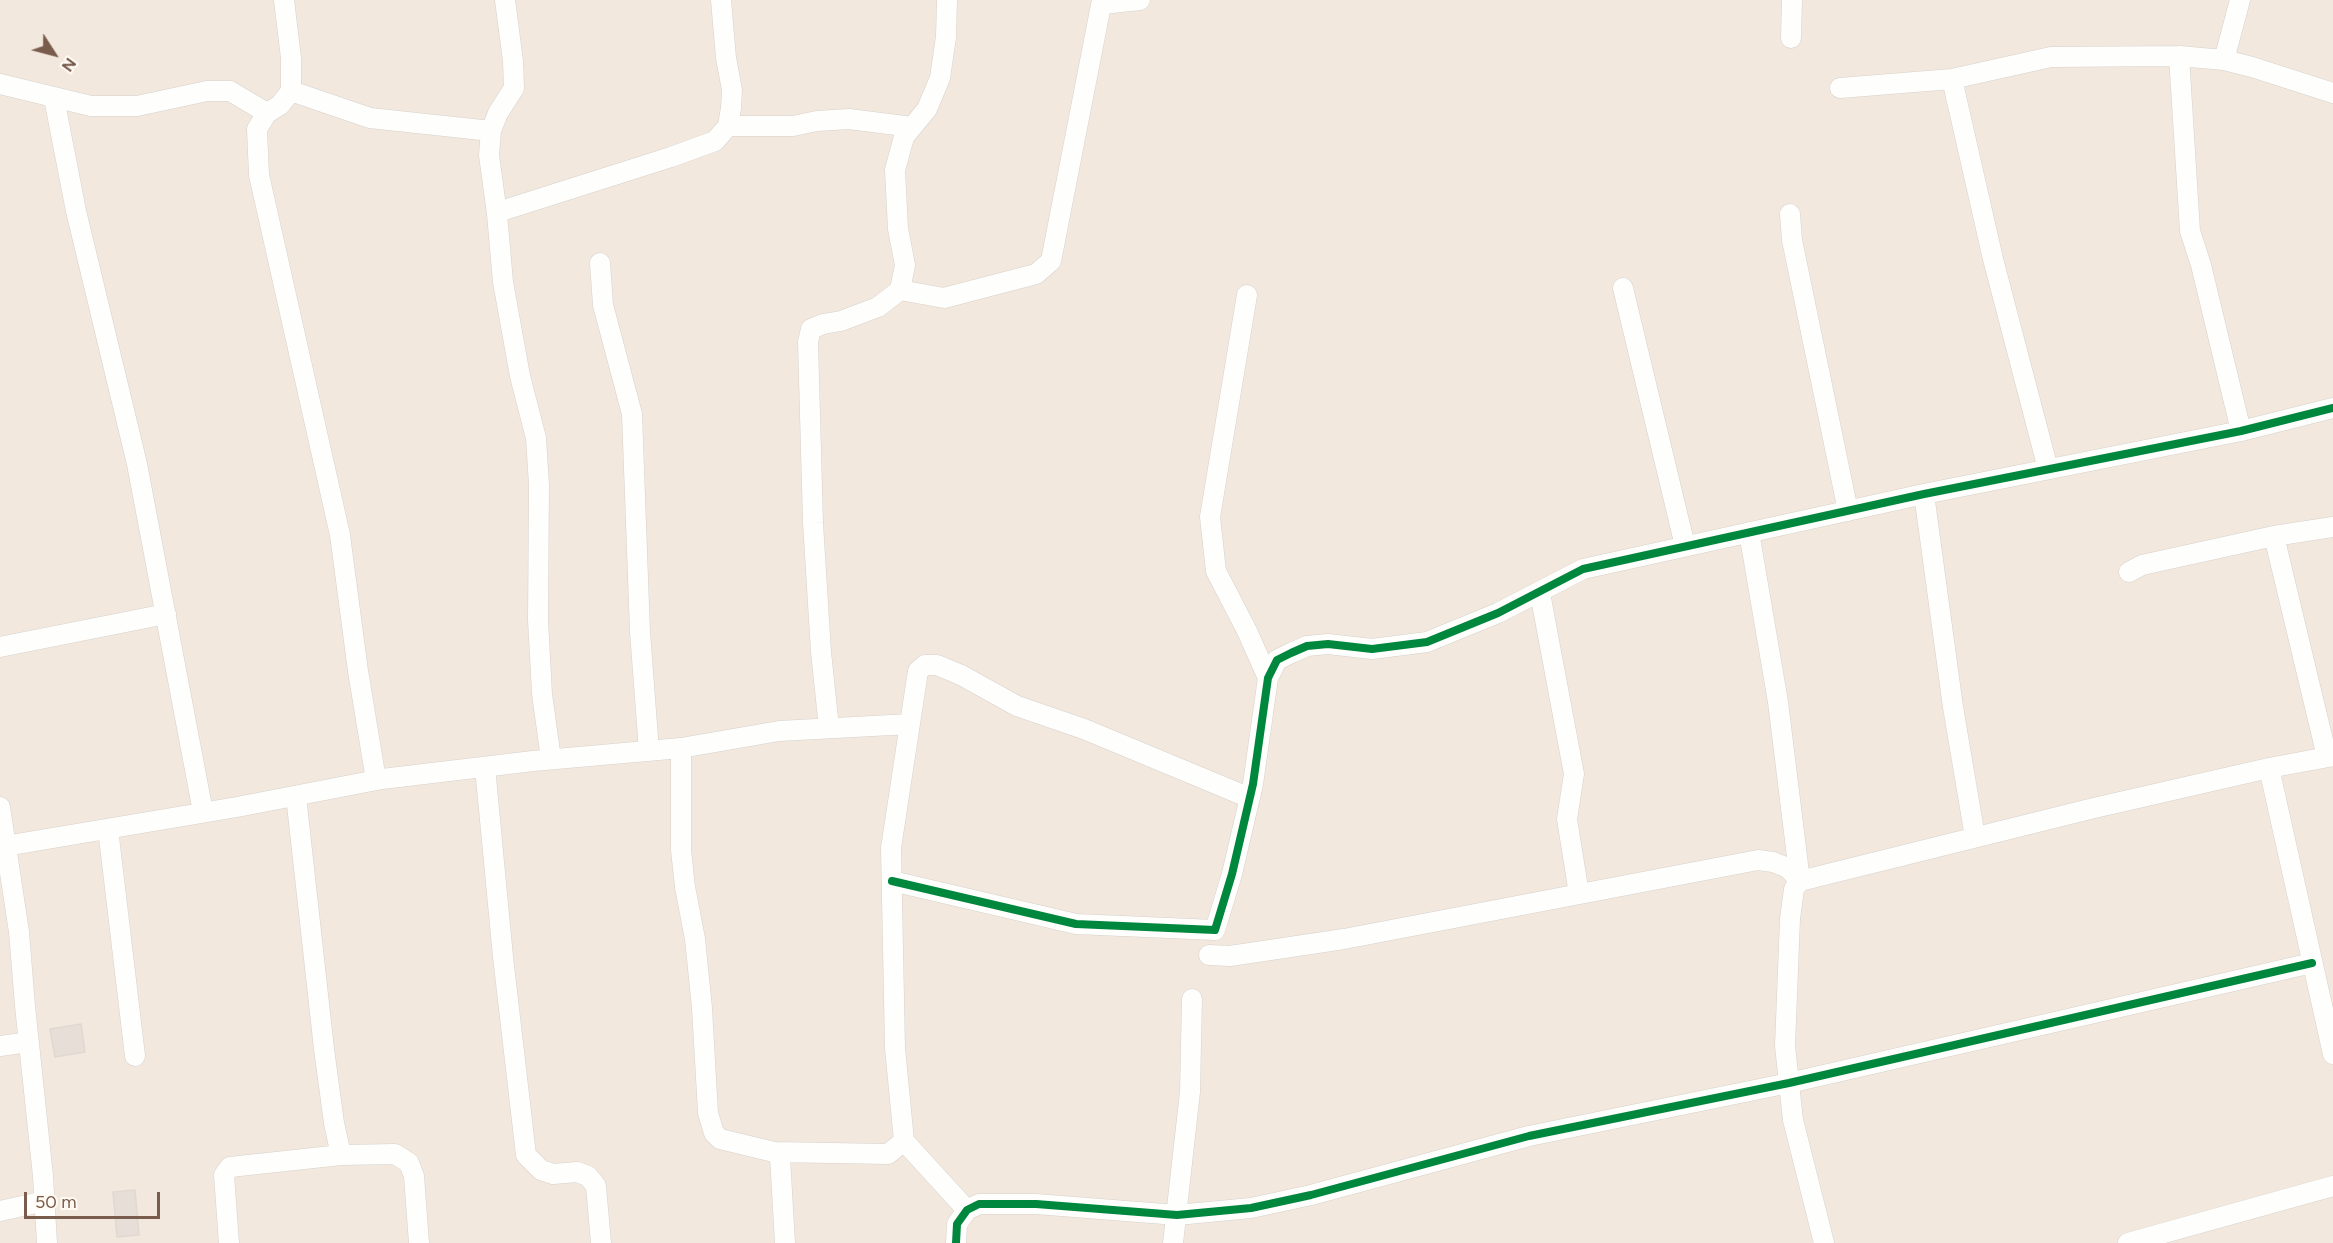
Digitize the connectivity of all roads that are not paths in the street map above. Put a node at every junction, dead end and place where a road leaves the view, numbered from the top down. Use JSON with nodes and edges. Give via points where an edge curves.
{"nodes":[{"id":1,"x":284,"y":0,"type":"edge"},
{"id":2,"x":505,"y":0,"type":"edge"},
{"id":3,"x":721,"y":0,"type":"edge"},
{"id":4,"x":947,"y":0,"type":"edge"},
{"id":5,"x":1140,"y":0,"type":"edge"},
{"id":6,"x":1792,"y":0,"type":"edge"},
{"id":7,"x":2240,"y":0,"type":"edge"},
{"id":8,"x":1102,"y":2,"type":"edge"},
{"id":9,"x":1791,"y":38,"type":"dead end"},
{"id":10,"x":2179,"y":56,"type":"junction"},
{"id":11,"x":2224,"y":60,"type":"junction"},
{"id":12,"x":1952,"y":79,"type":"junction"},
{"id":13,"x":0,"y":84,"type":"edge"},
{"id":14,"x":1840,"y":88,"type":"dead end"},
{"id":15,"x":291,"y":91,"type":"junction"},
{"id":16,"x":2333,"y":93,"type":"edge"},
{"id":17,"x":54,"y":98,"type":"junction"},
{"id":18,"x":267,"y":114,"type":"junction"},
{"id":19,"x":728,"y":126,"type":"junction"},
{"id":20,"x":912,"y":127,"type":"junction"},
{"id":21,"x":491,"y":131,"type":"junction"},
{"id":22,"x":497,"y":214,"type":"junction"},
{"id":23,"x":1790,"y":214,"type":"dead end"},
{"id":24,"x":600,"y":263,"type":"dead end"},
{"id":25,"x":1623,"y":288,"type":"dead end"},
{"id":26,"x":900,"y":290,"type":"junction"},
{"id":27,"x":1247,"y":295,"type":"dead end"},
{"id":28,"x":2333,"y":408,"type":"edge"},
{"id":29,"x":2241,"y":431,"type":"junction"},
{"id":30,"x":2048,"y":469,"type":"junction"},
{"id":31,"x":1924,"y":494,"type":"junction"},
{"id":32,"x":1848,"y":511,"type":"junction"},
{"id":33,"x":2333,"y":527,"type":"edge"},
{"id":34,"x":1749,"y":532,"type":"junction"},
{"id":35,"x":2274,"y":536,"type":"junction"},
{"id":36,"x":1685,"y":546,"type":"junction"},
{"id":37,"x":2129,"y":572,"type":"dead end"},
{"id":38,"x":1540,"y":592,"type":"junction"},
{"id":39,"x":166,"y":614,"type":"junction"},
{"id":40,"x":0,"y":648,"type":"edge"},
{"id":41,"x":1268,"y":678,"type":"junction"},
{"id":42,"x":910,"y":724,"type":"junction"},
{"id":43,"x":830,"y":728,"type":"junction"},
{"id":44,"x":681,"y":748,"type":"junction"},
{"id":45,"x":649,"y":751,"type":"junction"},
{"id":46,"x":2330,"y":757,"type":"edge"},
{"id":47,"x":551,"y":759,"type":"junction"},
{"id":48,"x":485,"y":767,"type":"junction"},
{"id":49,"x":2269,"y":768,"type":"junction"},
{"id":50,"x":376,"y":780,"type":"junction"},
{"id":51,"x":296,"y":796,"type":"junction"},
{"id":52,"x":1250,"y":798,"type":"junction"},
{"id":53,"x":0,"y":807,"type":"edge"},
{"id":54,"x":203,"y":813,"type":"junction"},
{"id":55,"x":108,"y":829,"type":"junction"},
{"id":56,"x":1975,"y":837,"type":"junction"},
{"id":57,"x":3,"y":846,"type":"edge"},
{"id":58,"x":892,"y":881,"type":"junction"},
{"id":59,"x":1800,"y":881,"type":"junction"},
{"id":60,"x":1579,"y":894,"type":"junction"},
{"id":61,"x":1209,"y":955,"type":"dead end"},
{"id":62,"x":2312,"y":963,"type":"junction"},
{"id":63,"x":1192,"y":999,"type":"dead end"},
{"id":64,"x":28,"y":1042,"type":"junction"},
{"id":65,"x":0,"y":1046,"type":"edge"},
{"id":66,"x":2333,"y":1054,"type":"edge"},
{"id":67,"x":135,"y":1056,"type":"dead end"},
{"id":68,"x":1789,"y":1083,"type":"junction"},
{"id":69,"x":904,"y":1141,"type":"junction"},
{"id":70,"x":774,"y":1152,"type":"junction"},
{"id":71,"x":341,"y":1155,"type":"junction"},
{"id":72,"x":2333,"y":1186,"type":"edge"},
{"id":73,"x":45,"y":1201,"type":"junction"},
{"id":74,"x":967,"y":1210,"type":"junction"},
{"id":75,"x":0,"y":1211,"type":"edge"},
{"id":76,"x":1176,"y":1215,"type":"junction"},
{"id":77,"x":47,"y":1243,"type":"edge"},
{"id":78,"x":229,"y":1243,"type":"edge"},
{"id":79,"x":418,"y":1243,"type":"edge"},
{"id":80,"x":601,"y":1243,"type":"edge"},
{"id":81,"x":785,"y":1243,"type":"edge"},
{"id":82,"x":956,"y":1243,"type":"edge"},
{"id":83,"x":1173,"y":1243,"type":"edge"},
{"id":84,"x":1824,"y":1243,"type":"edge"},
{"id":85,"x":2128,"y":1243,"type":"edge"}],
"edges":[{"from":1,"to":15,"type":"street"},
{"from":2,"to":21,"type":"street","via":[[514,88]]},
{"from":3,"to":19,"type":"street","via":[[732,90]]},
{"from":4,"to":20,"type":"street","via":[[940,78],[927,110]]},
{"from":5,"to":8,"type":"street"},
{"from":6,"to":9,"type":"street"},
{"from":7,"to":11,"type":"street"},
{"from":8,"to":26,"type":"street","via":[[1052,261],[1036,274],[944,298]]},
{"from":10,"to":11,"type":"street"},
{"from":10,"to":12,"type":"street","via":[[2051,57]]},
{"from":10,"to":29,"type":"street","via":[[2190,231]]},
{"from":11,"to":16,"type":"street"},
{"from":12,"to":14,"type":"street"},
{"from":12,"to":30,"type":"street"},
{"from":13,"to":17,"type":"street"},
{"from":15,"to":18,"type":"street"},
{"from":15,"to":21,"type":"street","via":[[370,118]]},
{"from":17,"to":18,"type":"street","via":[[91,106],[137,106],[207,91],[230,91]]},
{"from":17,"to":39,"type":"street","via":[[76,211],[137,464]]},
{"from":18,"to":50,"type":"street","via":[[257,129],[259,175],[340,535]]},
{"from":19,"to":20,"type":"street","via":[[793,126],[849,118]]},
{"from":19,"to":22,"type":"street","via":[[715,141]]},
{"from":20,"to":26,"type":"street","via":[[904,137],[895,170],[898,229],[905,265]]},
{"from":21,"to":22,"type":"street","via":[[489,155]]},
{"from":22,"to":47,"type":"street","via":[[503,282],[536,438],[538,620]]},
{"from":23,"to":32,"type":"street","via":[[1792,240]]},
{"from":24,"to":45,"type":"street","via":[[603,305],[632,414]]},
{"from":25,"to":36,"type":"street"},
{"from":26,"to":43,"type":"street","via":[[878,307],[811,329],[808,342],[814,535]]},
{"from":27,"to":41,"type":"street","via":[[1210,517],[1216,571]]},
{"from":28,"to":29,"type":"street"},
{"from":29,"to":30,"type":"street"},
{"from":30,"to":31,"type":"street"},
{"from":31,"to":32,"type":"street"},
{"from":31,"to":56,"type":"street"},
{"from":32,"to":34,"type":"street"},
{"from":33,"to":35,"type":"street"},
{"from":34,"to":36,"type":"street"},
{"from":34,"to":59,"type":"street","via":[[1778,702]]},
{"from":35,"to":37,"type":"street","via":[[2142,565]]},
{"from":35,"to":46,"type":"street"},
{"from":36,"to":38,"type":"street","via":[[1583,569]]},
{"from":38,"to":41,"type":"street","via":[[1427,642],[1372,649],[1307,646],[1277,660]]},
{"from":38,"to":60,"type":"street","via":[[1574,774],[1567,819]]},
{"from":39,"to":40,"type":"street"},
{"from":39,"to":54,"type":"street"},
{"from":41,"to":52,"type":"street"},
{"from":42,"to":43,"type":"street"},
{"from":42,"to":52,"type":"street","via":[[918,671],[932,664],[1017,706],[1084,729]]},
{"from":42,"to":58,"type":"street","via":[[891,848]]},
{"from":43,"to":44,"type":"street","via":[[779,730]]},
{"from":44,"to":45,"type":"street"},
{"from":44,"to":70,"type":"street","via":[[681,850],[695,939],[708,1113],[720,1139]]},
{"from":45,"to":47,"type":"street"},
{"from":46,"to":49,"type":"street"},
{"from":47,"to":48,"type":"street"},
{"from":48,"to":50,"type":"street"},
{"from":48,"to":80,"type":"street","via":[[526,1155],[541,1170],[588,1176],[596,1186]]},
{"from":49,"to":56,"type":"street"},
{"from":49,"to":62,"type":"street"},
{"from":50,"to":51,"type":"street"},
{"from":51,"to":54,"type":"street"},
{"from":51,"to":71,"type":"street","via":[[324,1048]]},
{"from":52,"to":58,"type":"street","via":[[1215,930],[1076,924]]},
{"from":53,"to":57,"type":"street"},
{"from":54,"to":55,"type":"street"},
{"from":55,"to":57,"type":"street"},
{"from":55,"to":67,"type":"street"},
{"from":56,"to":59,"type":"street"},
{"from":57,"to":64,"type":"street","via":[[19,932]]},
{"from":58,"to":69,"type":"street","via":[[895,1048]]},
{"from":59,"to":60,"type":"street","via":[[1788,868],[1758,860]]},
{"from":59,"to":68,"type":"street","via":[[1794,889],[1790,919],[1785,1046]]},
{"from":60,"to":61,"type":"street","via":[[1344,939],[1230,956]]},
{"from":62,"to":66,"type":"street"},
{"from":62,"to":68,"type":"street"},
{"from":63,"to":76,"type":"street","via":[[1190,1092]]},
{"from":64,"to":65,"type":"street"},
{"from":64,"to":73,"type":"street"},
{"from":68,"to":76,"type":"street","via":[[1529,1136],[1251,1209]]},
{"from":68,"to":84,"type":"street","via":[[1793,1120]]},
{"from":69,"to":70,"type":"street","via":[[888,1154]]},
{"from":69,"to":74,"type":"street"},
{"from":70,"to":81,"type":"street","via":[[781,1165]]},
{"from":71,"to":78,"type":"street","via":[[230,1167],[224,1175]]},
{"from":71,"to":79,"type":"street","via":[[394,1154],[409,1163],[414,1176]]},
{"from":72,"to":85,"type":"street"},
{"from":73,"to":75,"type":"street"},
{"from":73,"to":77,"type":"street"},
{"from":74,"to":76,"type":"street","via":[[979,1204],[1036,1204]]},
{"from":74,"to":82,"type":"street","via":[[957,1224]]},
{"from":76,"to":83,"type":"street"}]}
